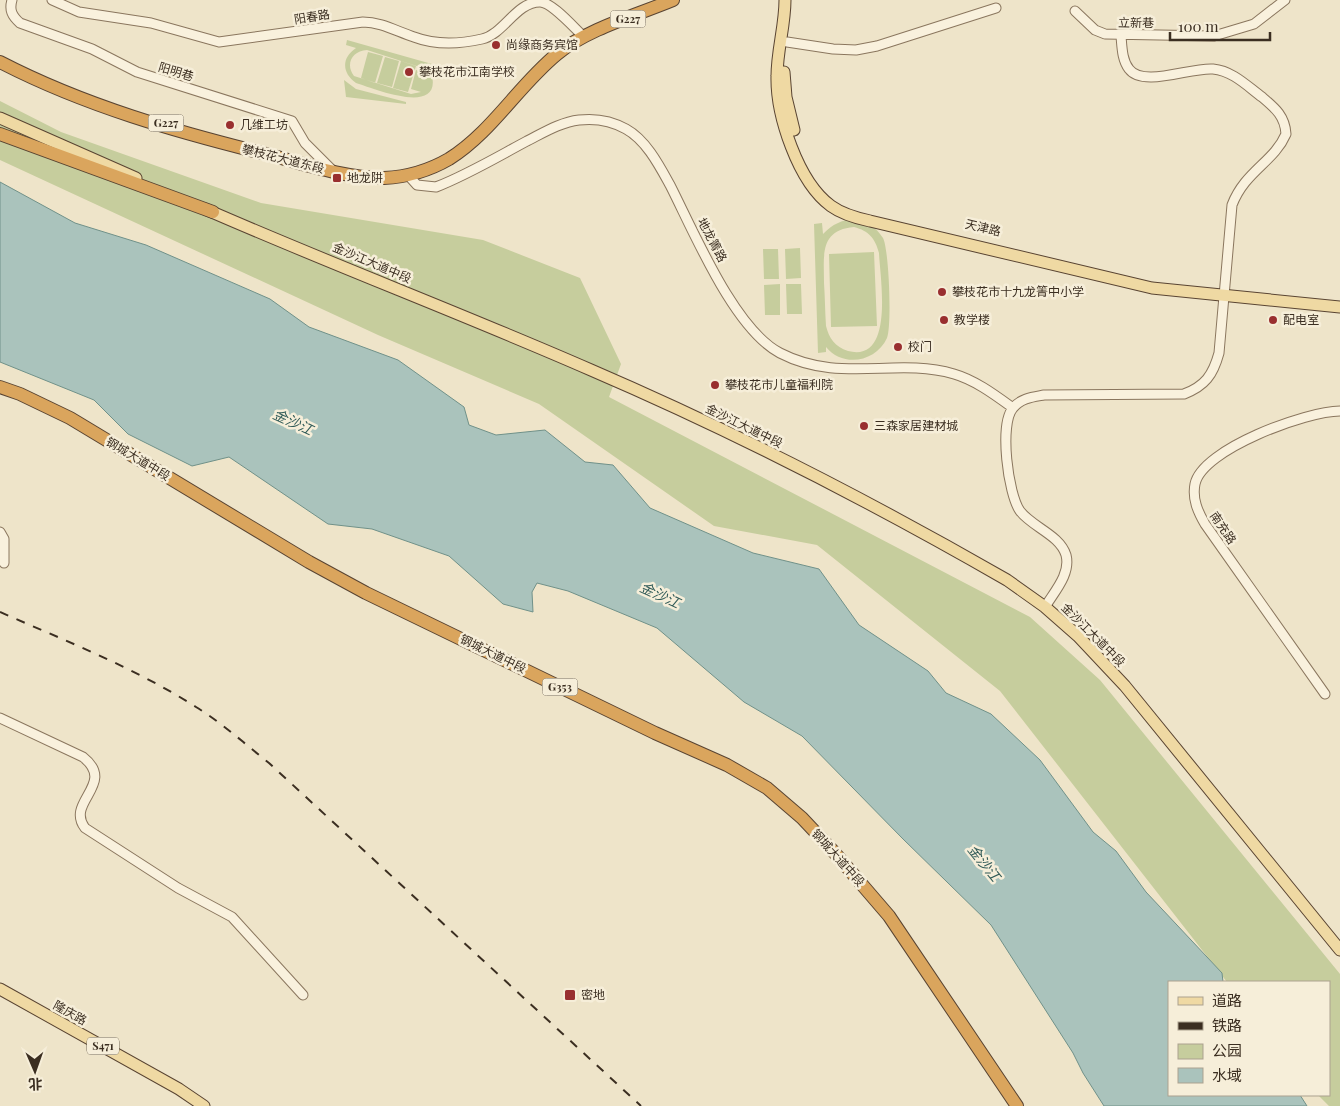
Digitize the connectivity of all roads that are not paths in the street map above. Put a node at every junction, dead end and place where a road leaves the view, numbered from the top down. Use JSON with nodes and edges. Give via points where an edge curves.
{"nodes":[{"id":1,"x":12,"y":0,"type":"edge"},
{"id":2,"x":52,"y":0,"type":"edge"},
{"id":3,"x":657,"y":0,"type":"edge"},
{"id":4,"x":673,"y":0,"type":"edge"},
{"id":5,"x":785,"y":0,"type":"edge"},
{"id":6,"x":792,"y":0,"type":"edge"},
{"id":7,"x":1285,"y":0,"type":"edge"},
{"id":8,"x":996,"y":8,"type":"dead end"},
{"id":9,"x":1076,"y":11,"type":"dead end"},
{"id":10,"x":582,"y":35,"type":"junction"},
{"id":11,"x":1121,"y":36,"type":"junction"},
{"id":12,"x":787,"y":42,"type":"junction"},
{"id":13,"x":0,"y":55,"type":"edge"},
{"id":14,"x":0,"y":62,"type":"edge"},
{"id":15,"x":0,"y":118,"type":"edge"},
{"id":16,"x":0,"y":134,"type":"edge"},
{"id":17,"x":323,"y":163,"type":"junction"},
{"id":18,"x":334,"y":172,"type":"junction"},
{"id":19,"x":408,"y":175,"type":"junction"},
{"id":20,"x":171,"y":195,"type":"junction"},
{"id":21,"x":213,"y":212,"type":"joint"},
{"id":22,"x":1224,"y":293,"type":"junction"},
{"id":23,"x":1340,"y":299,"type":"edge"},
{"id":24,"x":1340,"y":307,"type":"edge"},
{"id":25,"x":0,"y":387,"type":"edge"},
{"id":26,"x":1012,"y":408,"type":"junction"},
{"id":27,"x":1340,"y":411,"type":"edge"},
{"id":28,"x":0,"y":532,"type":"edge"},
{"id":29,"x":4,"y":563,"type":"dead end"},
{"id":30,"x":1045,"y":607,"type":"junction"},
{"id":31,"x":1325,"y":694,"type":"dead end"},
{"id":32,"x":0,"y":718,"type":"edge"},
{"id":33,"x":1340,"y":950,"type":"edge"},
{"id":34,"x":0,"y":989,"type":"edge"},
{"id":35,"x":303,"y":995,"type":"dead end"},
{"id":36,"x":204,"y":1106,"type":"edge"},
{"id":37,"x":1018,"y":1106,"type":"edge"}],
"edges":[{"from":1,"to":17,"type":"street","name":"阳明巷","via":[[10,10],[20,23],[92,49],[137,72],[292,121]]},
{"from":2,"to":10,"type":"street","name":"阳春路","via":[[78,12],[151,23],[219,42],[363,22],[381,24],[425,41],[453,42],[494,34],[524,8],[540,2],[549,5]]},
{"from":3,"to":10,"type":"highway","name":"攀枝花大道东段","number":"G227"},
{"from":4,"to":10,"type":"highway","name":"攀枝花大道东段","number":"G227"},
{"from":5,"to":22,"type":"main road","via":[[777,74],[780,108],[803,170],[816,191],[830,205],[870,221],[1127,282],[1176,292]]},
{"from":6,"to":12,"type":"main road","name":"天津路"},
{"from":7,"to":11,"type":"street","name":"立新巷","via":[[1254,24],[1214,36]]},
{"from":8,"to":12,"type":"street","via":[[856,50]]},
{"from":9,"to":11,"type":"street","name":"立新巷","via":[[1095,30]]},
{"from":10,"to":17,"type":"highway","name":"攀枝花大道东段","number":"G227","via":[[554,47],[462,139],[425,163],[403,170],[380,172]]},
{"from":10,"to":19,"type":"highway","name":"攀枝花大道东段","number":"G227","via":[[534,74],[467,145],[430,168]]},
{"from":11,"to":22,"type":"street","via":[[1124,59],[1129,70],[1137,75],[1157,77],[1201,69],[1227,73],[1275,108],[1285,124],[1286,134],[1282,142],[1248,176],[1232,205]]},
{"from":12,"to":22,"type":"main road","name":"天津路","via":[[785,86],[795,134],[816,178],[841,204],[871,216],[1129,276]]},
{"from":13,"to":17,"type":"highway","name":"攀枝花大道东段","number":"G227","via":[[169,124]]},
{"from":14,"to":18,"type":"highway","name":"攀枝花大道东段","number":"G227","via":[[136,119]]},
{"from":15,"to":20,"type":"main road"},
{"from":16,"to":20,"type":"highway"},
{"from":17,"to":18,"type":"street","name":"阳明巷"},
{"from":18,"to":19,"type":"highway","name":"攀枝花大道东段","number":"G227","via":[[384,178]]},
{"from":19,"to":26,"type":"street","name":"地龙箐路","via":[[417,185],[436,187],[550,129],[578,120],[606,120],[628,129],[646,146],[734,308],[754,333],[778,352],[809,365],[839,370],[922,368],[955,374],[984,388]]},
{"from":20,"to":21,"type":"highway"},
{"from":21,"to":30,"type":"main road","name":"金沙江大道中段","via":[[591,370],[765,452],[962,554]]},
{"from":22,"to":23,"type":"main road","name":"天津路"},
{"from":22,"to":24,"type":"main road"},
{"from":22,"to":26,"type":"street","via":[[1216,367],[1198,389],[1167,396],[1044,395],[1025,399]]},
{"from":25,"to":37,"type":"highway","name":"钢城大道中段","number":"G353","via":[[70,418],[366,593],[727,765],[766,788],[802,818],[889,916]]},
{"from":26,"to":30,"type":"street","via":[[1005,436],[1018,509],[1026,519],[1053,538],[1066,555],[1064,578]]},
{"from":27,"to":31,"type":"street","name":"南充路","via":[[1301,417],[1223,451],[1198,474],[1194,494],[1195,504],[1205,524]]},
{"from":28,"to":29,"type":"street","via":[[4,539]]},
{"from":30,"to":33,"type":"main road","name":"金沙江大道中段","via":[[1078,636],[1125,686]]},
{"from":32,"to":35,"type":"street","via":[[92,764],[96,774],[93,787],[80,812],[80,821],[86,828],[178,888],[232,917]]},
{"from":34,"to":36,"type":"main road","name":"隆庆路","number":"S471"}]}
